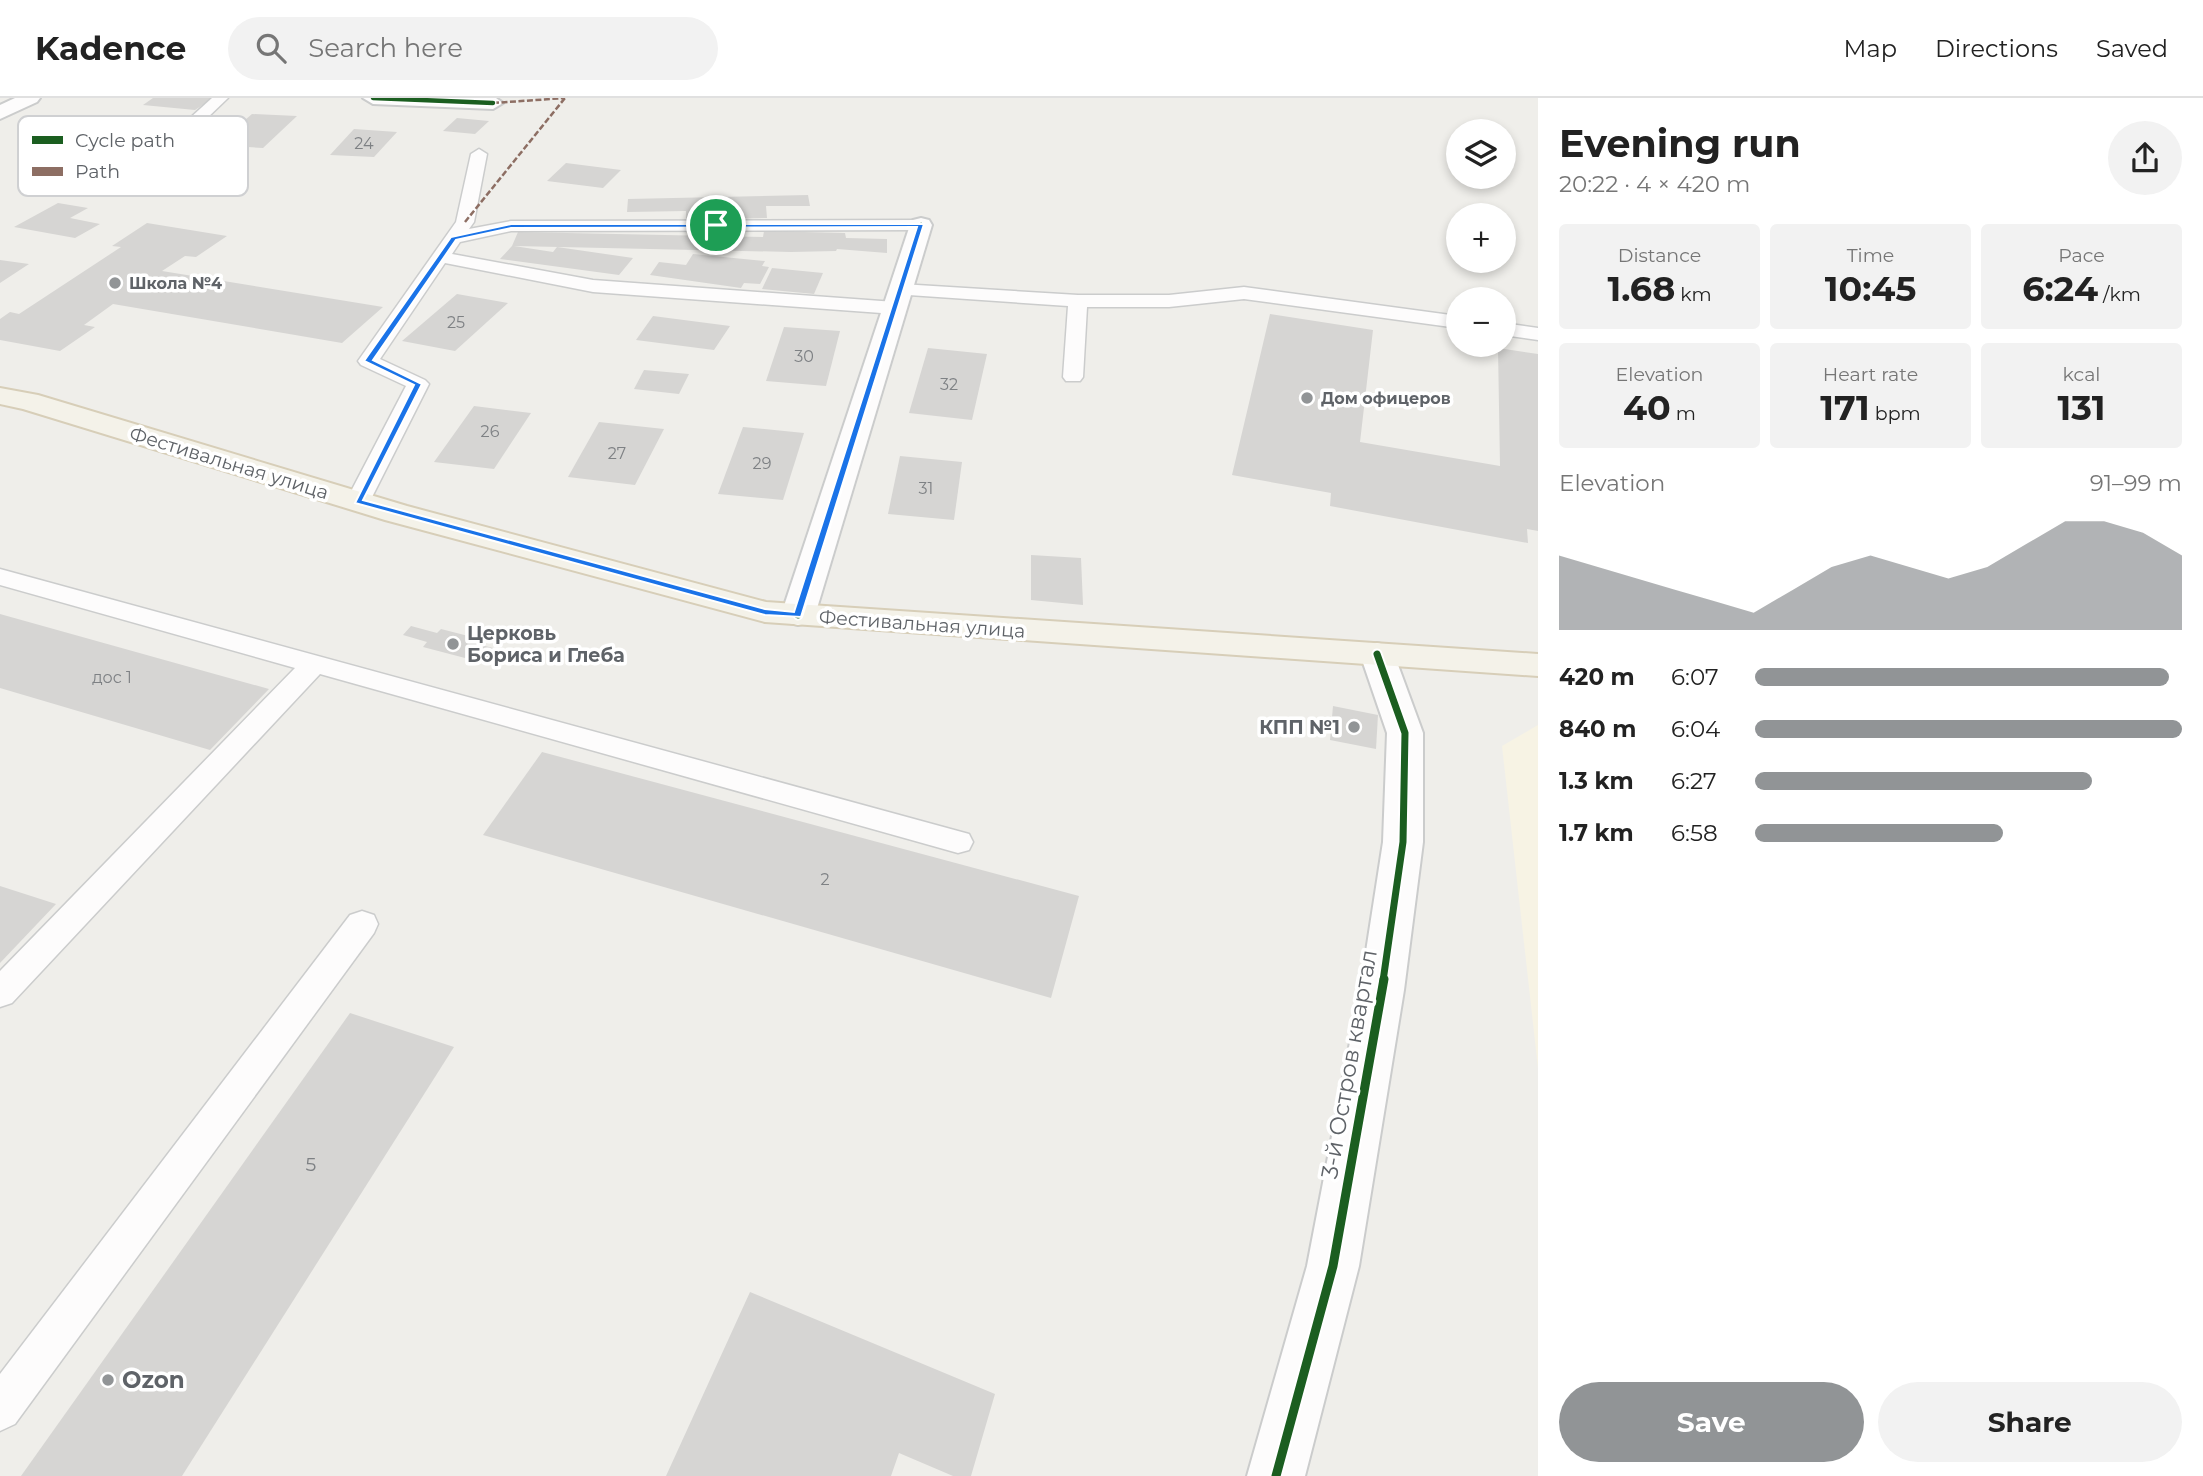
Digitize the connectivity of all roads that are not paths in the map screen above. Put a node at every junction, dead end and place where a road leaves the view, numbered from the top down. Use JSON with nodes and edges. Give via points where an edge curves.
{"nodes":[{"id":1,"x":30,"y":98,"type":"edge"},
{"id":2,"x":221,"y":98,"type":"edge"},
{"id":3,"x":373,"y":98,"type":"edge"},
{"id":4,"x":493,"y":103,"type":"dead end"},
{"id":5,"x":0,"y":113,"type":"edge"},
{"id":6,"x":201,"y":116,"type":"edge"},
{"id":7,"x":479,"y":154,"type":"dead end"},
{"id":8,"x":921,"y":225,"type":"joint"},
{"id":9,"x":453,"y":238,"type":"junction"},
{"id":10,"x":441,"y":257,"type":"junction"},
{"id":11,"x":898,"y":299,"type":"junction"},
{"id":12,"x":1078,"y":301,"type":"junction"},
{"id":13,"x":1446,"y":321,"type":"edge"},
{"id":14,"x":1516,"y":331,"type":"edge"},
{"id":15,"x":1538,"y":334,"type":"edge"},
{"id":16,"x":1073,"y":377,"type":"dead end"},
{"id":17,"x":0,"y":396,"type":"edge"},
{"id":18,"x":358,"y":502,"type":"junction"},
{"id":19,"x":0,"y":577,"type":"edge"},
{"id":20,"x":798,"y":615,"type":"junction"},
{"id":21,"x":1377,"y":654,"type":"junction"},
{"id":22,"x":314,"y":664,"type":"junction"},
{"id":23,"x":1538,"y":665,"type":"edge"},
{"id":24,"x":958,"y":842,"type":"dead end"},
{"id":25,"x":362,"y":924,"type":"dead end"},
{"id":26,"x":0,"y":993,"type":"edge"},
{"id":27,"x":0,"y":1409,"type":"edge"},
{"id":28,"x":1276,"y":1476,"type":"edge"}],
"edges":[{"from":1,"to":5,"type":"street"},
{"from":2,"to":6,"type":"lane"},
{"from":3,"to":4,"type":"street"},
{"from":7,"to":9,"type":"lane","via":[[465,222]]},
{"from":8,"to":9,"type":"lane","via":[[511,226]]},
{"from":8,"to":11,"type":"street"},
{"from":9,"to":10,"type":"lane"},
{"from":10,"to":11,"type":"lane","via":[[593,286]]},
{"from":10,"to":18,"type":"lane","via":[[368,361],[418,384]]},
{"from":11,"to":12,"type":"lane"},
{"from":11,"to":20,"type":"street"},
{"from":12,"to":13,"type":"lane","via":[[1244,293]]},
{"from":12,"to":16,"type":"lane"},
{"from":14,"to":15,"type":"lane"},
{"from":17,"to":18,"type":"main road","name":"Фестивальная улица"},
{"from":18,"to":20,"type":"main road","name":"Фестивальная улица","via":[[765,612]]},
{"from":19,"to":22,"type":"lane"},
{"from":20,"to":21,"type":"main road","name":"Фестивальная улица"},
{"from":21,"to":23,"type":"main road","name":"Фестивальная улица"},
{"from":21,"to":28,"type":"street","name":"3-й Остров квартал","via":[[1405,733],[1403,842],[1334,1266]]},
{"from":22,"to":24,"type":"lane"},
{"from":22,"to":26,"type":"lane"},
{"from":25,"to":27,"type":"lane"}]}
